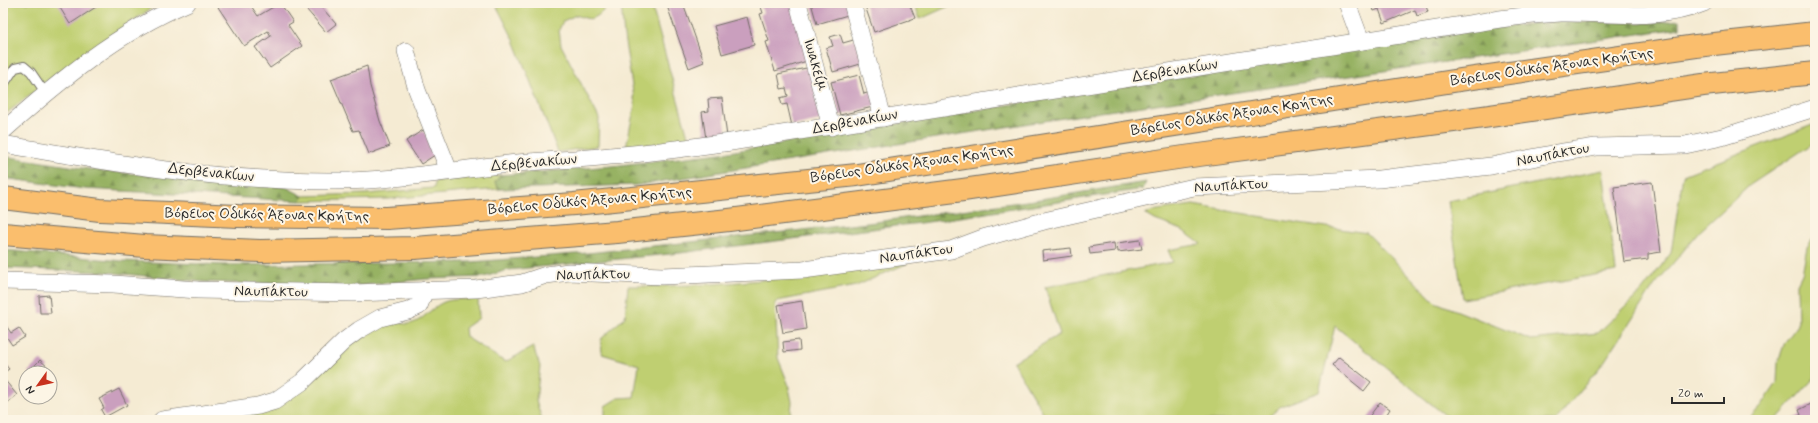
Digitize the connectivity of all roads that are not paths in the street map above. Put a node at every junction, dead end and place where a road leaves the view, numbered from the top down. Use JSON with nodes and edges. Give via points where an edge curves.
{"nodes":[{"id":1,"x":187,"y":3,"type":"edge"},
{"id":2,"x":798,"y":3,"type":"edge"},
{"id":3,"x":852,"y":3,"type":"edge"},
{"id":4,"x":1347,"y":3,"type":"edge"},
{"id":5,"x":1704,"y":3,"type":"edge"},
{"id":6,"x":1815,"y":33,"type":"edge"},
{"id":7,"x":1361,"y":41,"type":"junction"},
{"id":8,"x":406,"y":51,"type":"dead end"},
{"id":9,"x":1815,"y":73,"type":"edge"},
{"id":10,"x":3,"y":86,"type":"edge"},
{"id":11,"x":46,"y":94,"type":"junction"},
{"id":12,"x":1815,"y":108,"type":"edge"},
{"id":13,"x":883,"y":118,"type":"junction"},
{"id":14,"x":831,"y":127,"type":"junction"},
{"id":15,"x":3,"y":131,"type":"edge"},
{"id":16,"x":3,"y":144,"type":"edge"},
{"id":17,"x":449,"y":171,"type":"junction"},
{"id":18,"x":3,"y":198,"type":"edge"},
{"id":19,"x":3,"y":234,"type":"edge"},
{"id":20,"x":3,"y":281,"type":"edge"},
{"id":21,"x":425,"y":290,"type":"junction"},
{"id":22,"x":162,"y":420,"type":"edge"}],
"edges":[{"from":1,"to":11,"type":"street","via":[[156,16]]},
{"from":2,"to":14,"type":"street","name":"Ιωακείμ"},
{"from":3,"to":13,"type":"street"},
{"from":4,"to":7,"type":"street"},
{"from":5,"to":7,"type":"street","name":"Δερβενακίων","via":[[1678,12],[1652,14],[1561,13],[1519,16]]},
{"from":6,"to":18,"type":"highway","name":"Βόρειος Οδικός Άξονας Κρήτης","via":[[1696,46],[1468,79],[857,175],[574,204],[387,218],[100,210]]},
{"from":7,"to":13,"type":"street","name":"Δερβενακίων"},
{"from":8,"to":17,"type":"street","via":[[417,90]]},
{"from":9,"to":19,"type":"highway","via":[[1703,85],[963,190],[602,233],[422,247],[275,251],[180,249]]},
{"from":10,"to":11,"type":"lane","via":[[15,68],[24,66]]},
{"from":11,"to":15,"type":"street"},
{"from":12,"to":21,"type":"street","name":"Ναυπάκτου","via":[[1728,136],[1685,145],[1596,147],[1491,166],[1378,179],[1194,187],[1044,221],[951,250],[823,268],[694,276],[569,272],[495,287],[449,291]]},
{"from":13,"to":14,"type":"street","name":"Δερβενακίων"},
{"from":14,"to":17,"type":"street","name":"Δερβενακίων","via":[[674,150]]},
{"from":16,"to":17,"type":"street","name":"Δερβενακίων","via":[[83,158],[272,180],[363,180]]},
{"from":20,"to":21,"type":"street","name":"Ναυπάκτου","via":[[242,291],[353,293]]},
{"from":21,"to":22,"type":"street","via":[[420,306],[380,318],[358,330],[302,382],[275,400],[258,406]]}]}
